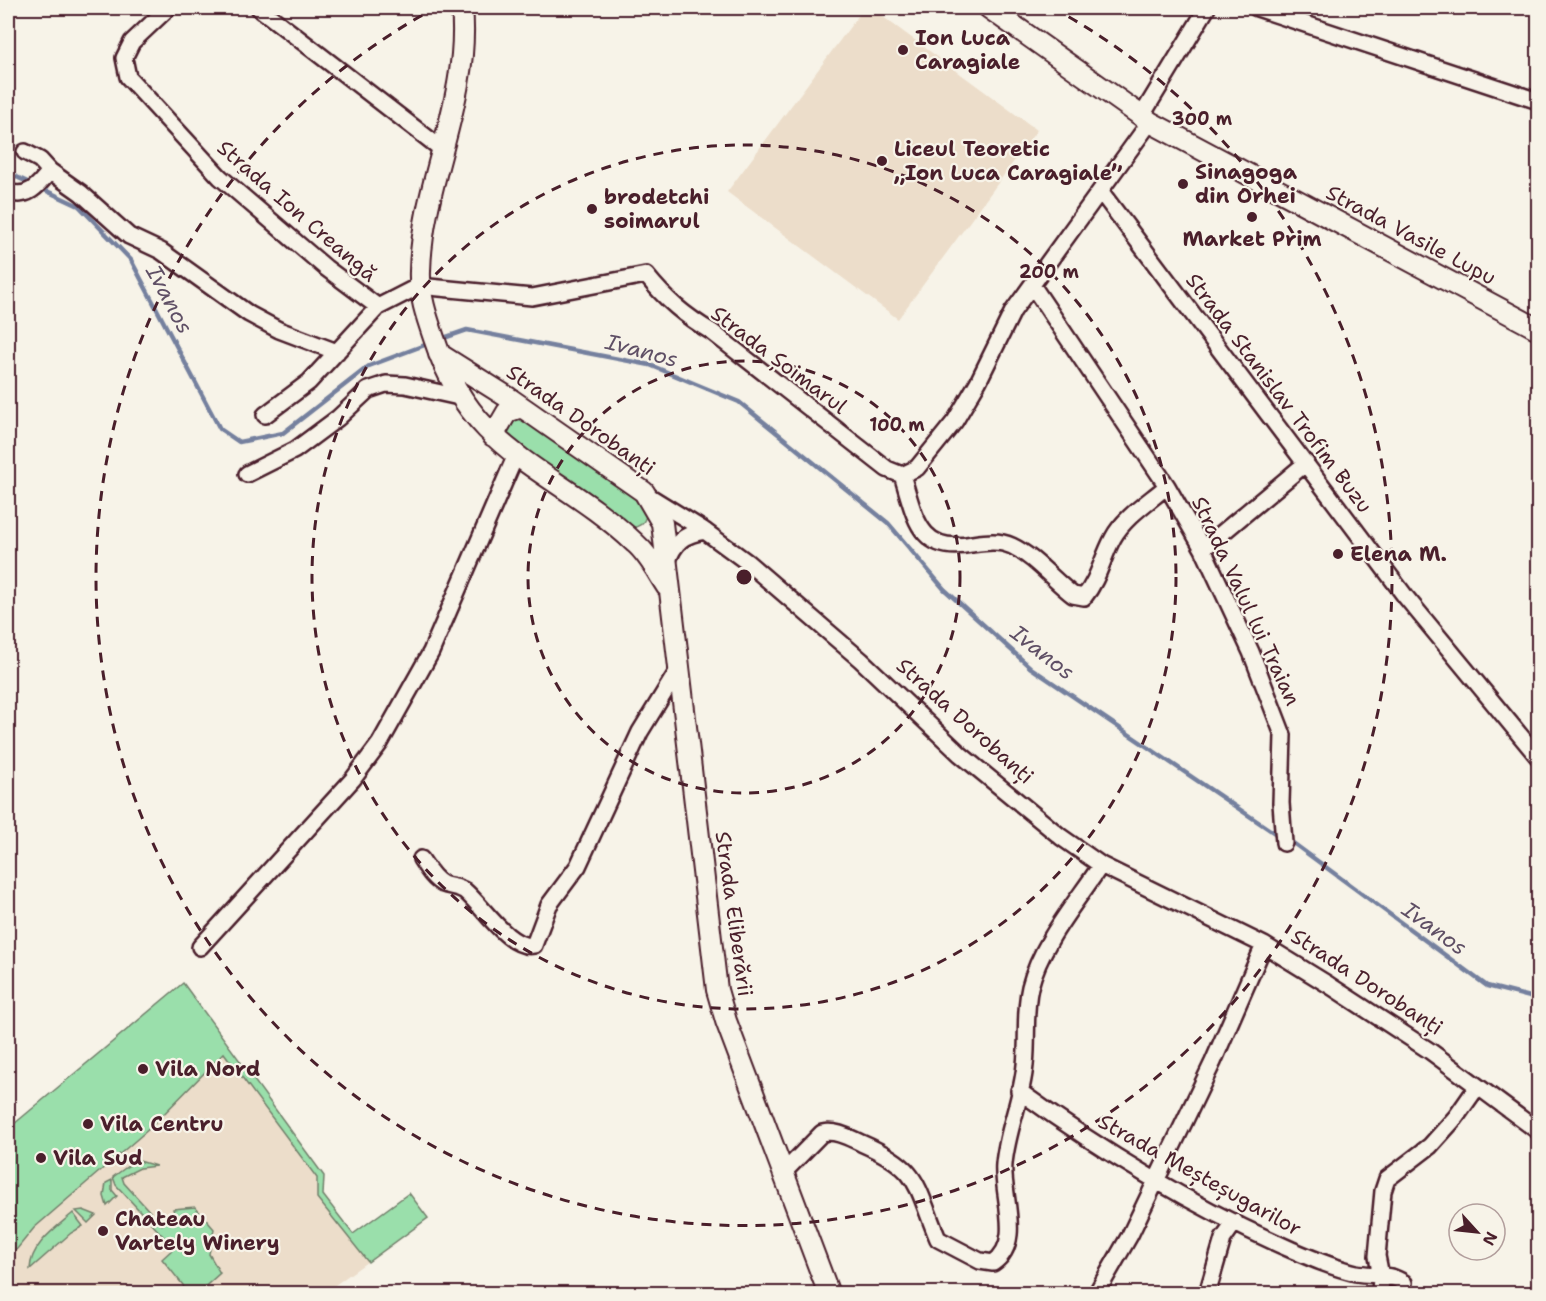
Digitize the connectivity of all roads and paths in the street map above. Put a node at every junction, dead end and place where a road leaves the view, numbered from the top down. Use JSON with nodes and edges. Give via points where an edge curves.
{"nodes":[{"id":1,"x":168,"y":8,"type":"edge"},
{"id":2,"x":259,"y":8,"type":"edge"},
{"id":3,"x":462,"y":8,"type":"edge"},
{"id":4,"x":989,"y":8,"type":"edge"},
{"id":5,"x":1207,"y":8,"type":"edge"},
{"id":6,"x":1257,"y":8,"type":"edge"},
{"id":7,"x":1539,"y":101,"type":"edge"},
{"id":8,"x":1146,"y":119,"type":"junction"},
{"id":9,"x":443,"y":150,"type":"junction"},
{"id":10,"x":25,"y":152,"type":"dead end"},
{"id":11,"x":44,"y":179,"type":"junction"},
{"id":12,"x":8,"y":192,"type":"edge"},
{"id":13,"x":1101,"y":192,"type":"junction"},
{"id":14,"x":1032,"y":285,"type":"junction"},
{"id":15,"x":419,"y":286,"type":"junction"},
{"id":16,"x":378,"y":307,"type":"junction"},
{"id":17,"x":1539,"y":329,"type":"edge"},
{"id":18,"x":337,"y":352,"type":"junction"},
{"id":19,"x":439,"y":354,"type":"junction"},
{"id":20,"x":459,"y":397,"type":"junction"},
{"id":21,"x":521,"y":406,"type":"junction"},
{"id":22,"x":265,"y":415,"type":"dead end"},
{"id":23,"x":493,"y":436,"type":"junction"},
{"id":24,"x":515,"y":457,"type":"junction"},
{"id":25,"x":1306,"y":464,"type":"junction"},
{"id":26,"x":247,"y":474,"type":"dead end"},
{"id":27,"x":902,"y":475,"type":"junction"},
{"id":28,"x":1167,"y":486,"type":"junction"},
{"id":29,"x":644,"y":492,"type":"junction"},
{"id":30,"x":656,"y":512,"type":"junction"},
{"id":31,"x":705,"y":531,"type":"junction"},
{"id":32,"x":630,"y":539,"type":"junction"},
{"id":33,"x":1203,"y":549,"type":"junction"},
{"id":34,"x":667,"y":563,"type":"junction"},
{"id":35,"x":670,"y":592,"type":"junction"},
{"id":36,"x":680,"y":667,"type":"junction"},
{"id":37,"x":1539,"y":757,"type":"edge"},
{"id":38,"x":1284,"y":843,"type":"dead end"},
{"id":39,"x":421,"y":859,"type":"dead end"},
{"id":40,"x":1101,"y":865,"type":"junction"},
{"id":41,"x":1264,"y":945,"type":"junction"},
{"id":42,"x":200,"y":947,"type":"dead end"},
{"id":43,"x":1477,"y":1087,"type":"junction"},
{"id":44,"x":1019,"y":1091,"type":"junction"},
{"id":45,"x":1539,"y":1131,"type":"edge"},
{"id":46,"x":783,"y":1173,"type":"junction"},
{"id":47,"x":1156,"y":1179,"type":"junction"},
{"id":48,"x":1235,"y":1222,"type":"junction"},
{"id":49,"x":1381,"y":1276,"type":"junction"},
{"id":50,"x":1404,"y":1283,"type":"dead end"},
{"id":51,"x":829,"y":1293,"type":"edge"},
{"id":52,"x":1096,"y":1293,"type":"edge"},
{"id":53,"x":1207,"y":1293,"type":"edge"},
{"id":54,"x":1380,"y":1293,"type":"edge"}],
"edges":[{"from":1,"to":16,"type":"street","name":"Strada Ion Creangă","via":[[132,42],[124,58],[128,76],[220,177]]},
{"from":2,"to":9,"type":"street"},
{"from":3,"to":9,"type":"street","via":[[463,53]]},
{"from":4,"to":8,"type":"street","name":"Strada Vasile Lupu"},
{"from":5,"to":8,"type":"street"},
{"from":6,"to":7,"type":"street"},
{"from":8,"to":13,"type":"street"},
{"from":8,"to":17,"type":"street","name":"Strada Vasile Lupu"},
{"from":9,"to":15,"type":"street","via":[[420,242]]},
{"from":10,"to":11,"type":"street","via":[[40,160]]},
{"from":11,"to":12,"type":"street","via":[[21,195]]},
{"from":11,"to":18,"type":"street","via":[[81,193],[129,236],[169,257],[249,314]]},
{"from":13,"to":14,"type":"street"},
{"from":13,"to":25,"type":"street","name":"Strada Stanislav Trofim Buzu"},
{"from":14,"to":27,"type":"street","via":[[1013,311],[955,421],[917,468]]},
{"from":14,"to":28,"type":"street","name":"Strada Valul lui Traian"},
{"from":15,"to":16,"type":"street"},
{"from":15,"to":19,"type":"street"},
{"from":15,"to":27,"type":"street","name":"Strada Șoimarul","via":[[532,297],[646,275],[666,300],[687,317],[721,339],[887,469]]},
{"from":16,"to":18,"type":"street"},
{"from":18,"to":22,"type":"street","via":[[309,382]]},
{"from":19,"to":20,"type":"street","name":"Strada Eliberării"},
{"from":19,"to":21,"type":"street","name":"Strada Dorobanți"},
{"from":20,"to":23,"type":"street","name":"Strada Eliberării"},
{"from":20,"to":26,"type":"street","via":[[405,385],[386,384],[368,390],[295,450]]},
{"from":21,"to":23,"type":"street","via":[[507,412]]},
{"from":21,"to":29,"type":"street","name":"Strada Dorobanți"},
{"from":23,"to":24,"type":"street","name":"Strada Eliberării"},
{"from":24,"to":32,"type":"street","name":"Strada Eliberării"},
{"from":24,"to":42,"type":"street","via":[[431,652],[380,742],[354,779]]},
{"from":25,"to":33,"type":"street"},
{"from":25,"to":37,"type":"street","name":"Strada Stanislav Trofim Buzu","via":[[1405,596]]},
{"from":27,"to":28,"type":"street","name":"Strada Valul lui Traian","via":[[919,526],[935,543],[948,547],[991,541],[1012,546],[1073,595],[1084,597],[1095,584],[1113,537]]},
{"from":28,"to":33,"type":"street","name":"Strada Valul lui Traian"},
{"from":29,"to":30,"type":"street","name":"Strada Eliberării"},
{"from":29,"to":31,"type":"street","name":"Strada Dorobanți"},
{"from":30,"to":32,"type":"street","via":[[642,533]]},
{"from":30,"to":34,"type":"street","name":"Strada Eliberării","via":[[662,524]]},
{"from":31,"to":34,"type":"street","via":[[679,541]]},
{"from":31,"to":40,"type":"street","name":"Strada Dorobanți","via":[[853,653],[960,753]]},
{"from":32,"to":35,"type":"street","name":"Strada Eliberării","via":[[650,560]]},
{"from":33,"to":38,"type":"street","name":"Strada Valul lui Traian","via":[[1251,652],[1283,735]]},
{"from":34,"to":35,"type":"street","name":"Strada Eliberării"},
{"from":35,"to":36,"type":"street","name":"Strada Eliberării"},
{"from":36,"to":39,"type":"street","via":[[640,732],[578,866],[549,905],[534,945],[519,943],[466,893],[435,879]]},
{"from":36,"to":46,"type":"street","name":"Strada Eliberării","via":[[717,990]]},
{"from":40,"to":41,"type":"street","name":"Strada Dorobanți"},
{"from":40,"to":44,"type":"street","via":[[1036,966],[1029,989],[1025,1066]]},
{"from":41,"to":43,"type":"street","name":"Strada Dorobanți","via":[[1430,1051]]},
{"from":41,"to":47,"type":"street"},
{"from":43,"to":45,"type":"street","name":"Strada Dorobanți"},
{"from":43,"to":49,"type":"street","via":[[1430,1146],[1387,1179],[1377,1256]]},
{"from":44,"to":46,"type":"street","via":[[1004,1167],[1009,1211],[1007,1249],[993,1263],[980,1261],[938,1239],[913,1175],[897,1161],[853,1139],[822,1133]]},
{"from":44,"to":47,"type":"street","name":"Strada Meșteșugarilor"},
{"from":46,"to":51,"type":"street","name":"Strada Eliberării"},
{"from":47,"to":48,"type":"street","name":"Strada Meșteșugarilor"},
{"from":47,"to":52,"type":"street"},
{"from":48,"to":49,"type":"street","name":"Strada Meșteșugarilor","via":[[1327,1265]]},
{"from":48,"to":53,"type":"street","via":[[1223,1239]]},
{"from":49,"to":50,"type":"street","name":"Strada Meșteșugarilor","via":[[1394,1275]]},
{"from":49,"to":54,"type":"street"}]}
